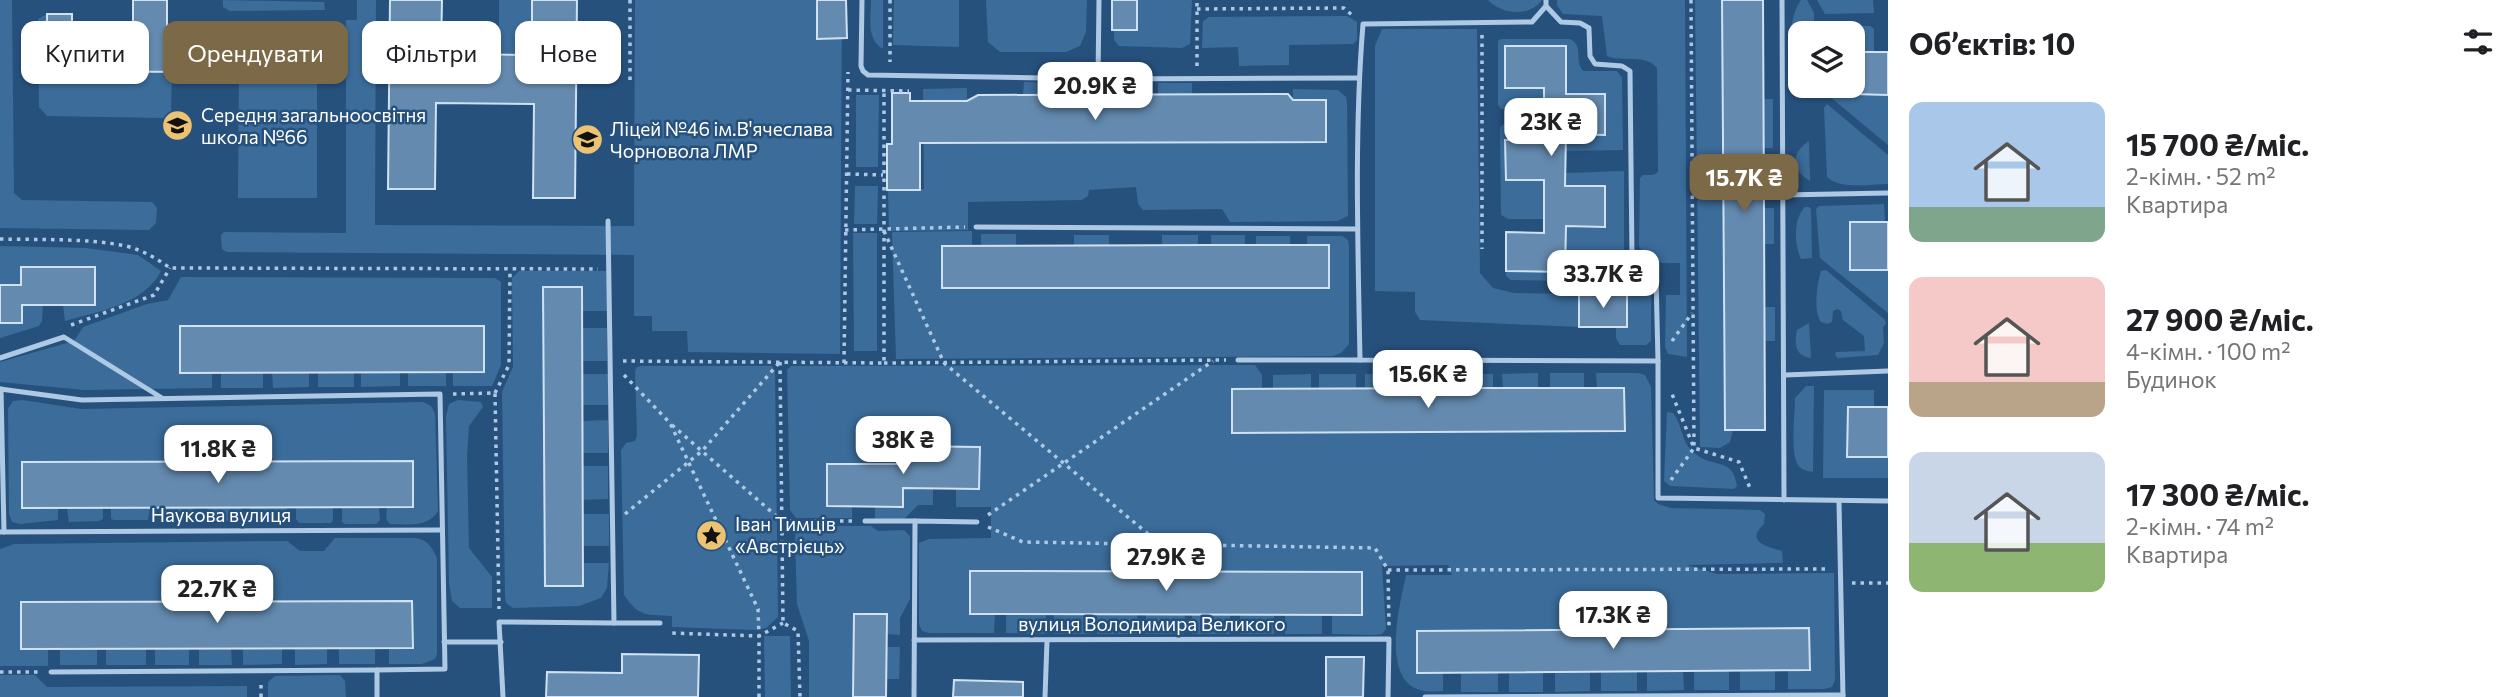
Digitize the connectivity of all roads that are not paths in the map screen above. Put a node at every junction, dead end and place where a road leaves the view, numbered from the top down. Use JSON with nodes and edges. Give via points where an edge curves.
{"nodes":[{"id":1,"x":862,"y":0,"type":"edge"},
{"id":2,"x":1099,"y":0,"type":"edge"},
{"id":3,"x":1782,"y":0,"type":"edge"},
{"id":4,"x":1546,"y":3,"type":"edge"},
{"id":5,"x":1098,"y":79,"type":"junction"},
{"id":6,"x":1358,"y":79,"type":"junction"},
{"id":7,"x":1888,"y":193,"type":"edge"},
{"id":8,"x":1782,"y":195,"type":"junction"},
{"id":9,"x":608,"y":220,"type":"dead end"},
{"id":10,"x":976,"y":227,"type":"road end"},
{"id":11,"x":1357,"y":229,"type":"junction"},
{"id":12,"x":0,"y":358,"type":"edge"},
{"id":13,"x":1238,"y":360,"type":"road end"},
{"id":14,"x":1360,"y":360,"type":"junction"},
{"id":15,"x":1658,"y":361,"type":"junction"},
{"id":16,"x":1888,"y":371,"type":"edge"},
{"id":17,"x":1785,"y":375,"type":"junction"},
{"id":18,"x":1,"y":389,"type":"edge"},
{"id":19,"x":164,"y":399,"type":"junction"},
{"id":20,"x":1784,"y":500,"type":"junction"},
{"id":21,"x":1888,"y":501,"type":"edge"},
{"id":22,"x":1839,"y":502,"type":"junction"},
{"id":23,"x":865,"y":521,"type":"road end"},
{"id":24,"x":915,"y":521,"type":"junction"},
{"id":25,"x":977,"y":522,"type":"road end"},
{"id":26,"x":442,"y":530,"type":"junction"},
{"id":27,"x":2,"y":532,"type":"edge"},
{"id":28,"x":614,"y":623,"type":"junction"},
{"id":29,"x":660,"y":623,"type":"road end"},
{"id":30,"x":914,"y":640,"type":"junction"},
{"id":31,"x":1046,"y":641,"type":"junction"},
{"id":32,"x":444,"y":642,"type":"junction"},
{"id":33,"x":500,"y":642,"type":"junction"},
{"id":34,"x":377,"y":670,"type":"junction"},
{"id":35,"x":51,"y":672,"type":"road end"},
{"id":36,"x":1843,"y":696,"type":"edge"},
{"id":37,"x":377,"y":697,"type":"edge"},
{"id":38,"x":503,"y":697,"type":"edge"},
{"id":39,"x":914,"y":697,"type":"edge"},
{"id":40,"x":1045,"y":697,"type":"edge"},
{"id":41,"x":1388,"y":697,"type":"edge"},
{"id":42,"x":1425,"y":697,"type":"edge"}],
"edges":[{"from":1,"to":5,"type":"lane","via":[[863,71],[868,75]]},
{"from":2,"to":5,"type":"lane"},
{"from":3,"to":8,"type":"lane"},
{"from":4,"to":6,"type":"lane","via":[[1532,22],[1363,24]]},
{"from":4,"to":15,"type":"lane","via":[[1561,22],[1588,28],[1595,64],[1627,68],[1631,76],[1632,258],[1635,265],[1656,276]]},
{"from":5,"to":6,"type":"lane"},
{"from":6,"to":11,"type":"lane"},
{"from":7,"to":8,"type":"lane"},
{"from":8,"to":17,"type":"lane"},
{"from":9,"to":28,"type":"lane"},
{"from":10,"to":11,"type":"lane"},
{"from":11,"to":14,"type":"lane"},
{"from":12,"to":19,"type":"lane","via":[[64,337]]},
{"from":13,"to":14,"type":"lane"},
{"from":14,"to":15,"type":"lane"},
{"from":15,"to":20,"type":"lane","via":[[1658,498]]},
{"from":16,"to":17,"type":"lane"},
{"from":17,"to":20,"type":"lane"},
{"from":18,"to":19,"type":"lane","via":[[82,400]]},
{"from":18,"to":27,"type":"lane"},
{"from":19,"to":26,"type":"lane","via":[[440,394]]},
{"from":20,"to":22,"type":"lane"},
{"from":21,"to":22,"type":"lane"},
{"from":22,"to":36,"type":"lane"},
{"from":23,"to":24,"type":"lane"},
{"from":24,"to":25,"type":"lane"},
{"from":24,"to":30,"type":"lane"},
{"from":26,"to":27,"type":"lane","name":"Наукова вулиця"},
{"from":26,"to":32,"type":"lane"},
{"from":28,"to":29,"type":"lane"},
{"from":28,"to":33,"type":"lane","via":[[499,622]]},
{"from":30,"to":31,"type":"lane","name":"вулиця Володимира Великого"},
{"from":30,"to":39,"type":"lane"},
{"from":31,"to":40,"type":"lane"},
{"from":31,"to":41,"type":"lane","name":"вулиця Володимира Великого","via":[[1389,639]]},
{"from":32,"to":33,"type":"lane"},
{"from":32,"to":34,"type":"lane","via":[[445,669]]},
{"from":33,"to":38,"type":"lane"},
{"from":34,"to":35,"type":"lane"},
{"from":34,"to":37,"type":"lane"},
{"from":36,"to":42,"type":"lane"}]}
